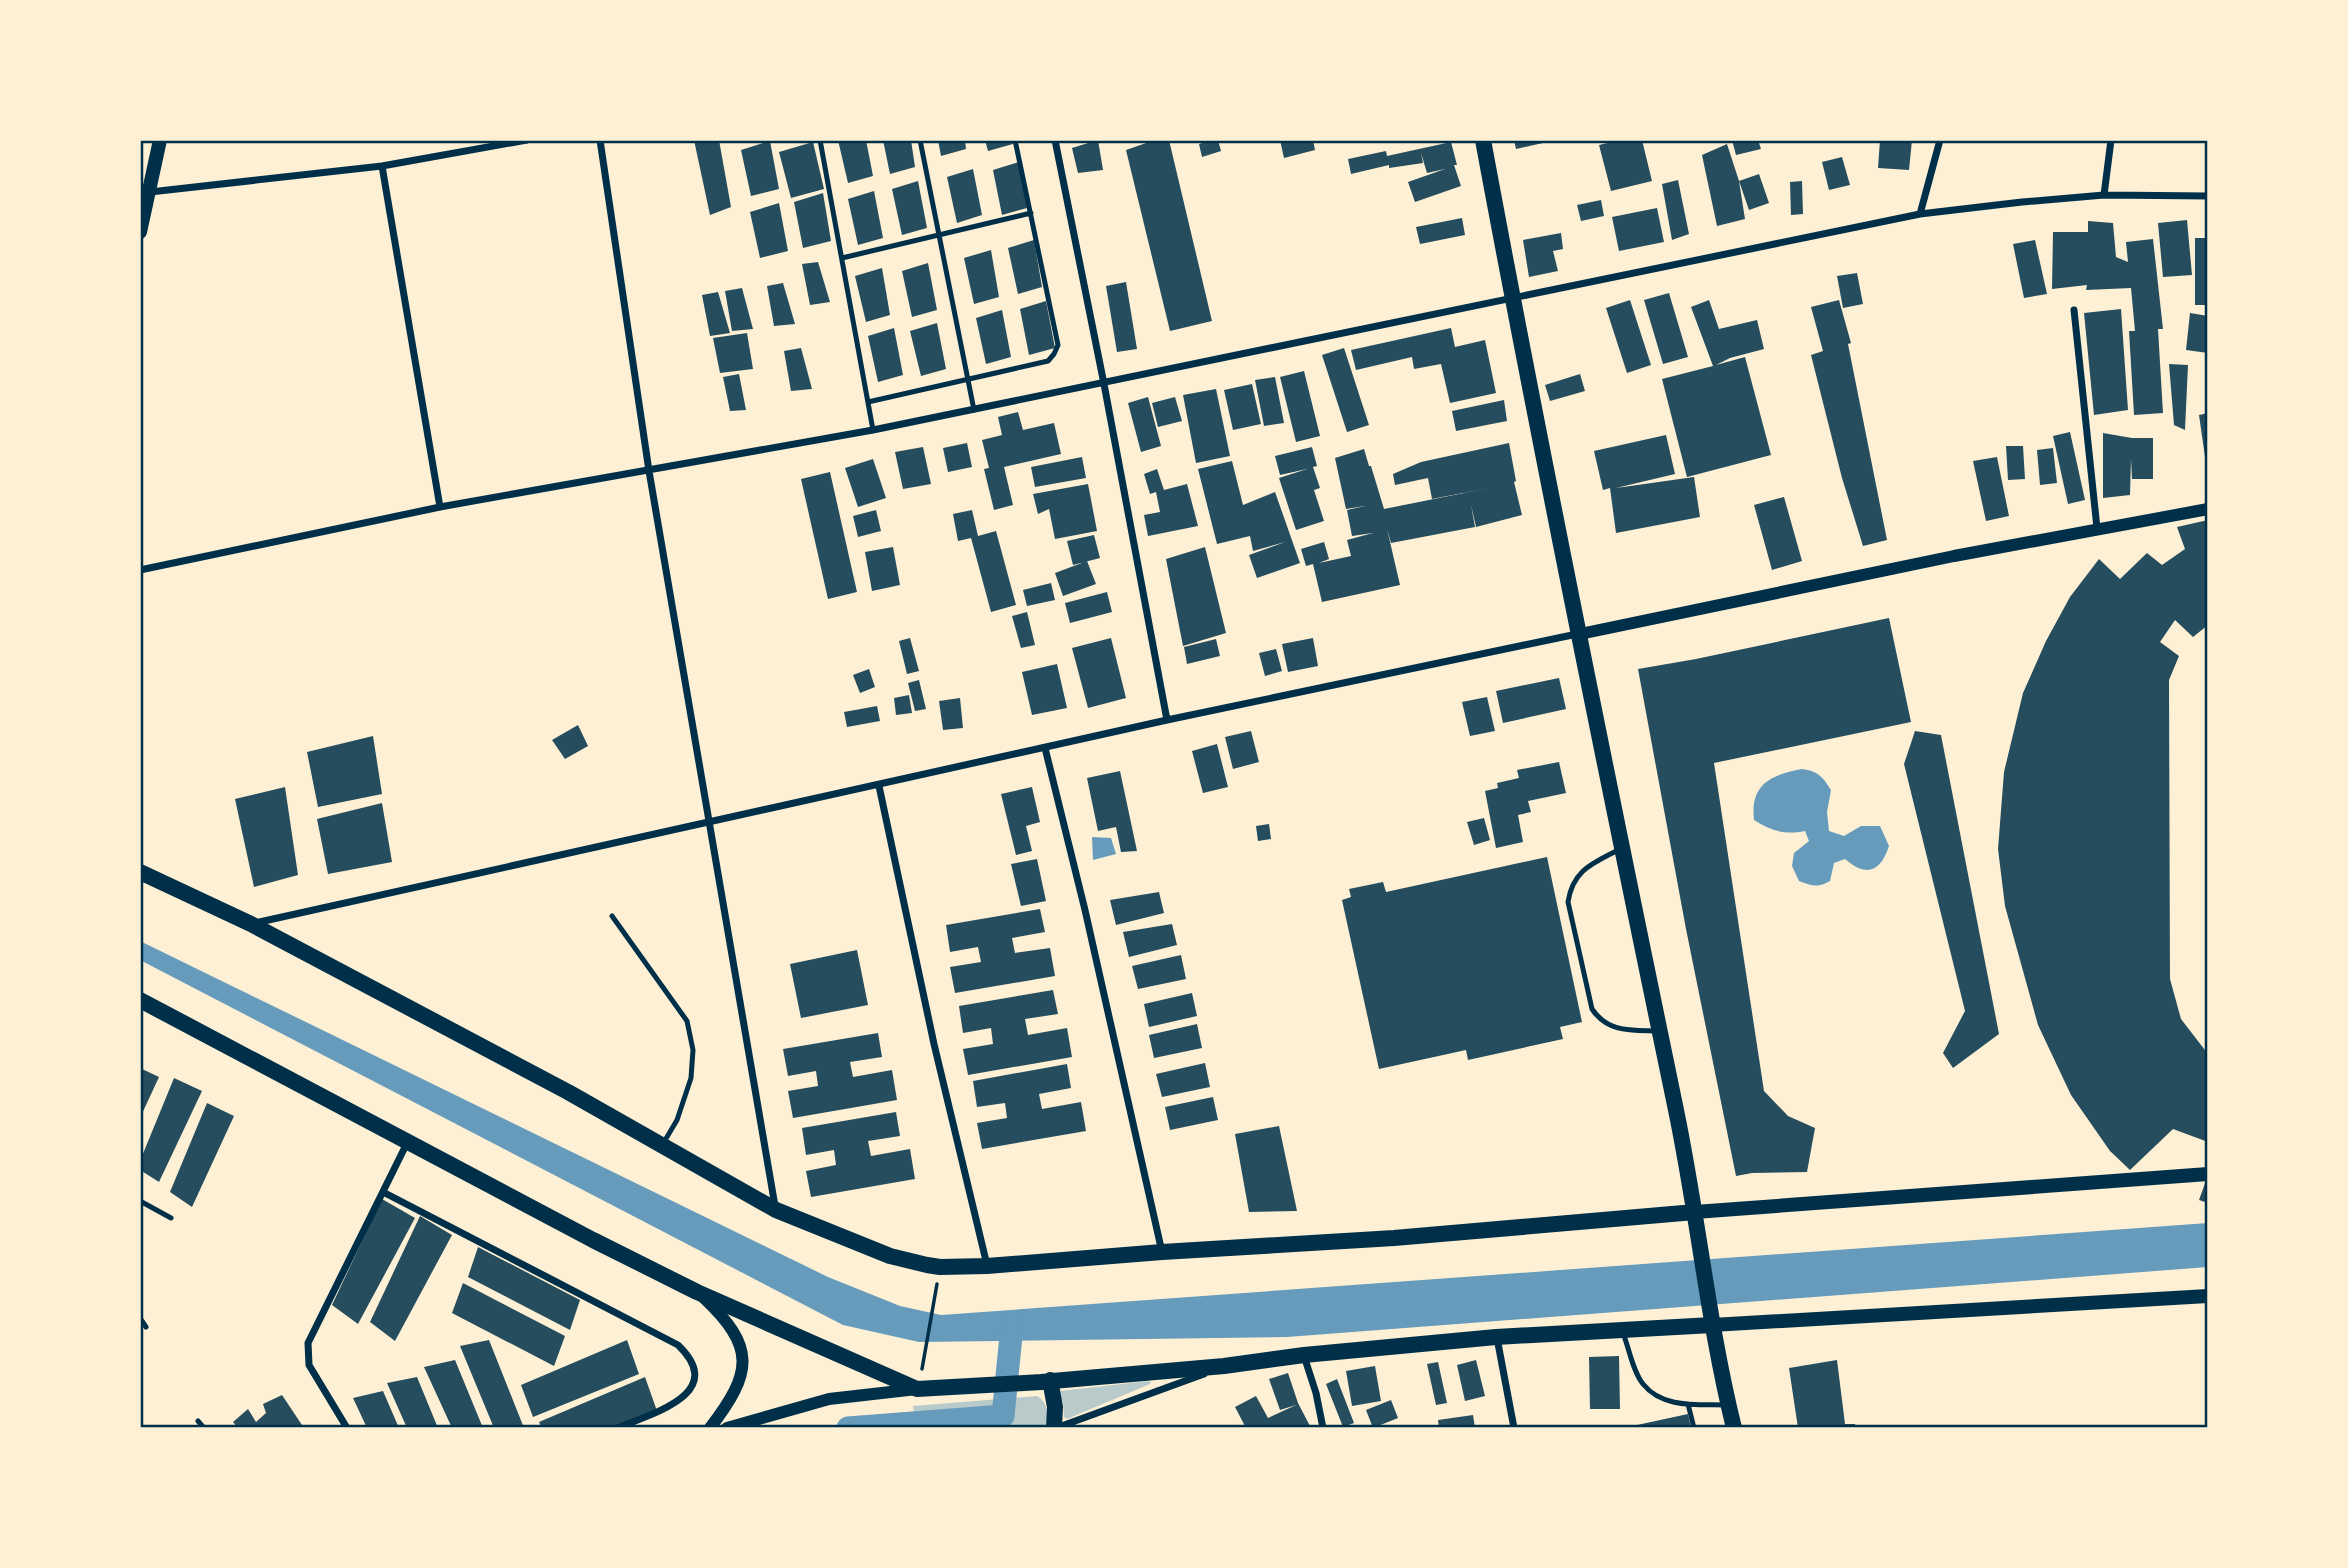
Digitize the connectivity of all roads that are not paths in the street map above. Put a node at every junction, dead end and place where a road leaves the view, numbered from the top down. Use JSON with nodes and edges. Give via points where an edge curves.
{"nodes":[{"id":1,"x":160,"y":140,"type":"edge"},
{"id":2,"x":527,"y":140,"type":"edge"},
{"id":3,"x":600,"y":140,"type":"edge"},
{"id":4,"x":820,"y":140,"type":"edge"},
{"id":5,"x":920,"y":140,"type":"edge"},
{"id":6,"x":1015,"y":140,"type":"edge"},
{"id":7,"x":1055,"y":140,"type":"edge"},
{"id":8,"x":1483,"y":140,"type":"edge"},
{"id":9,"x":1940,"y":140,"type":"edge"},
{"id":10,"x":2111,"y":140,"type":"edge"},
{"id":11,"x":382,"y":166,"type":"junction"},
{"id":12,"x":150,"y":191,"type":"junction"},
{"id":13,"x":2104,"y":195,"type":"junction"},
{"id":14,"x":2208,"y":196,"type":"edge"},
{"id":15,"x":1031,"y":213,"type":"junction"},
{"id":16,"x":1920,"y":214,"type":"junction"},
{"id":17,"x":140,"y":232,"type":"edge"},
{"id":18,"x":939,"y":235,"type":"junction"},
{"id":19,"x":842,"y":258,"type":"junction"},
{"id":20,"x":1513,"y":300,"type":"junction"},
{"id":21,"x":2074,"y":310,"type":"dead end"},
{"id":22,"x":968,"y":379,"type":"junction"},
{"id":23,"x":1104,"y":384,"type":"junction"},
{"id":24,"x":868,"y":402,"type":"junction"},
{"id":25,"x":974,"y":410,"type":"junction"},
{"id":26,"x":873,"y":430,"type":"junction"},
{"id":27,"x":649,"y":471,"type":"junction"},
{"id":28,"x":440,"y":507,"type":"junction"},
{"id":29,"x":2208,"y":509,"type":"edge"},
{"id":30,"x":2097,"y":528,"type":"junction"},
{"id":31,"x":140,"y":570,"type":"edge"},
{"id":32,"x":1580,"y":634,"type":"junction"},
{"id":33,"x":1167,"y":720,"type":"junction"},
{"id":34,"x":1045,"y":748,"type":"junction"},
{"id":35,"x":879,"y":786,"type":"junction"},
{"id":36,"x":708,"y":821,"type":"junction"},
{"id":37,"x":1623,"y":847,"type":"junction"},
{"id":38,"x":140,"y":872,"type":"edge"},
{"id":39,"x":612,"y":916,"type":"dead end"},
{"id":40,"x":251,"y":924,"type":"junction"},
{"id":41,"x":140,"y":1000,"type":"edge"},
{"id":42,"x":1659,"y":1031,"type":"junction"},
{"id":43,"x":408,"y":1141,"type":"junction"},
{"id":44,"x":663,"y":1145,"type":"junction"},
{"id":45,"x":2208,"y":1174,"type":"edge"},
{"id":46,"x":383,"y":1192,"type":"junction"},
{"id":47,"x":140,"y":1201,"type":"edge"},
{"id":48,"x":776,"y":1210,"type":"junction"},
{"id":49,"x":1695,"y":1212,"type":"junction"},
{"id":50,"x":171,"y":1218,"type":"dead end"},
{"id":51,"x":1162,"y":1252,"type":"junction"},
{"id":52,"x":987,"y":1266,"type":"junction"},
{"id":53,"x":697,"y":1292,"type":"junction"},
{"id":54,"x":2208,"y":1296,"type":"edge"},
{"id":55,"x":140,"y":1318,"type":"edge"},
{"id":56,"x":1712,"y":1325,"type":"junction"},
{"id":57,"x":146,"y":1327,"type":"dead end"},
{"id":58,"x":1622,"y":1330,"type":"junction"},
{"id":59,"x":1496,"y":1338,"type":"junction"},
{"id":60,"x":1304,"y":1355,"type":"junction"},
{"id":61,"x":1224,"y":1366,"type":"junction"},
{"id":62,"x":1045,"y":1381,"type":"junction"},
{"id":63,"x":917,"y":1389,"type":"junction"},
{"id":64,"x":1688,"y":1404,"type":"junction"},
{"id":65,"x":1728,"y":1405,"type":"junction"},
{"id":66,"x":198,"y":1421,"type":"dead end"},
{"id":67,"x":204,"y":1428,"type":"edge"},
{"id":68,"x":347,"y":1428,"type":"edge"},
{"id":69,"x":617,"y":1428,"type":"edge"},
{"id":70,"x":710,"y":1428,"type":"edge"},
{"id":71,"x":727,"y":1428,"type":"edge"},
{"id":72,"x":1055,"y":1428,"type":"edge"},
{"id":73,"x":1323,"y":1428,"type":"edge"},
{"id":74,"x":1514,"y":1428,"type":"edge"},
{"id":75,"x":1693,"y":1428,"type":"edge"},
{"id":76,"x":1734,"y":1428,"type":"edge"}],
"edges":[{"from":1,"to":12,"type":"main road"},
{"from":2,"to":11,"type":"street"},
{"from":3,"to":27,"type":"street"},
{"from":4,"to":19,"type":"lane"},
{"from":5,"to":18,"type":"lane"},
{"from":6,"to":15,"type":"lane"},
{"from":7,"to":23,"type":"street"},
{"from":8,"to":20,"type":"main road"},
{"from":9,"to":16,"type":"street"},
{"from":10,"to":13,"type":"street"},
{"from":11,"to":12,"type":"street"},
{"from":11,"to":28,"type":"street"},
{"from":12,"to":17,"type":"main road"},
{"from":13,"to":14,"type":"street"},
{"from":13,"to":16,"type":"street"},
{"from":15,"to":18,"type":"lane"},
{"from":15,"to":22,"type":"lane","via":[[1058,345],[1048,361]]},
{"from":16,"to":20,"type":"street"},
{"from":18,"to":19,"type":"lane"},
{"from":18,"to":22,"type":"lane"},
{"from":19,"to":24,"type":"lane"},
{"from":20,"to":23,"type":"street"},
{"from":20,"to":32,"type":"main road"},
{"from":21,"to":30,"type":"street"},
{"from":22,"to":24,"type":"lane"},
{"from":22,"to":25,"type":"lane"},
{"from":23,"to":25,"type":"street"},
{"from":23,"to":33,"type":"street"},
{"from":24,"to":26,"type":"lane"},
{"from":25,"to":26,"type":"street"},
{"from":26,"to":27,"type":"street"},
{"from":27,"to":28,"type":"street"},
{"from":27,"to":36,"type":"street"},
{"from":28,"to":31,"type":"street"},
{"from":29,"to":30,"type":"street"},
{"from":30,"to":32,"type":"street"},
{"from":32,"to":33,"type":"street"},
{"from":32,"to":37,"type":"main road"},
{"from":33,"to":34,"type":"street"},
{"from":34,"to":35,"type":"street"},
{"from":34,"to":51,"type":"street"},
{"from":35,"to":36,"type":"street"},
{"from":35,"to":52,"type":"street"},
{"from":36,"to":40,"type":"street"},
{"from":36,"to":48,"type":"street"},
{"from":37,"to":42,"type":"main road"},
{"from":37,"to":42,"type":"lane","via":[[1577,875],[1568,902],[1592,1009],[1598,1018],[1623,1030]]},
{"from":38,"to":40,"type":"main road"},
{"from":39,"to":44,"type":"lane","via":[[687,1021],[693,1050],[691,1078],[677,1121]]},
{"from":40,"to":44,"type":"main road"},
{"from":41,"to":43,"type":"main road"},
{"from":42,"to":49,"type":"main road"},
{"from":43,"to":46,"type":"street"},
{"from":43,"to":53,"type":"main road"},
{"from":44,"to":48,"type":"main road"},
{"from":45,"to":49,"type":"main road"},
{"from":46,"to":68,"type":"street","via":[[308,1343],[309,1365]]},
{"from":46,"to":69,"type":"street","via":[[678,1345],[690,1356],[696,1369],[688,1394]]},
{"from":47,"to":50,"type":"lane"},
{"from":48,"to":52,"type":"main road","via":[[890,1256],[940,1267]]},
{"from":49,"to":51,"type":"main road"},
{"from":49,"to":56,"type":"main road"},
{"from":51,"to":52,"type":"main road"},
{"from":53,"to":63,"type":"main road"},
{"from":53,"to":70,"type":"street","via":[[735,1334],[743,1364],[729,1403]]},
{"from":54,"to":56,"type":"main road"},
{"from":55,"to":57,"type":"lane"},
{"from":56,"to":58,"type":"main road"},
{"from":56,"to":65,"type":"main road"},
{"from":58,"to":59,"type":"main road"},
{"from":58,"to":64,"type":"lane","via":[[1642,1383],[1656,1396]]},
{"from":59,"to":60,"type":"main road"},
{"from":59,"to":74,"type":"street"},
{"from":60,"to":61,"type":"main road"},
{"from":60,"to":73,"type":"street"},
{"from":61,"to":62,"type":"main road"},
{"from":61,"to":72,"type":"street"},
{"from":62,"to":63,"type":"main road"},
{"from":62,"to":72,"type":"main road","via":[[1055,1406]]},
{"from":63,"to":71,"type":"street","via":[[829,1399]]},
{"from":64,"to":65,"type":"lane"},
{"from":64,"to":75,"type":"lane"},
{"from":65,"to":76,"type":"main road"},
{"from":66,"to":67,"type":"lane"}]}
